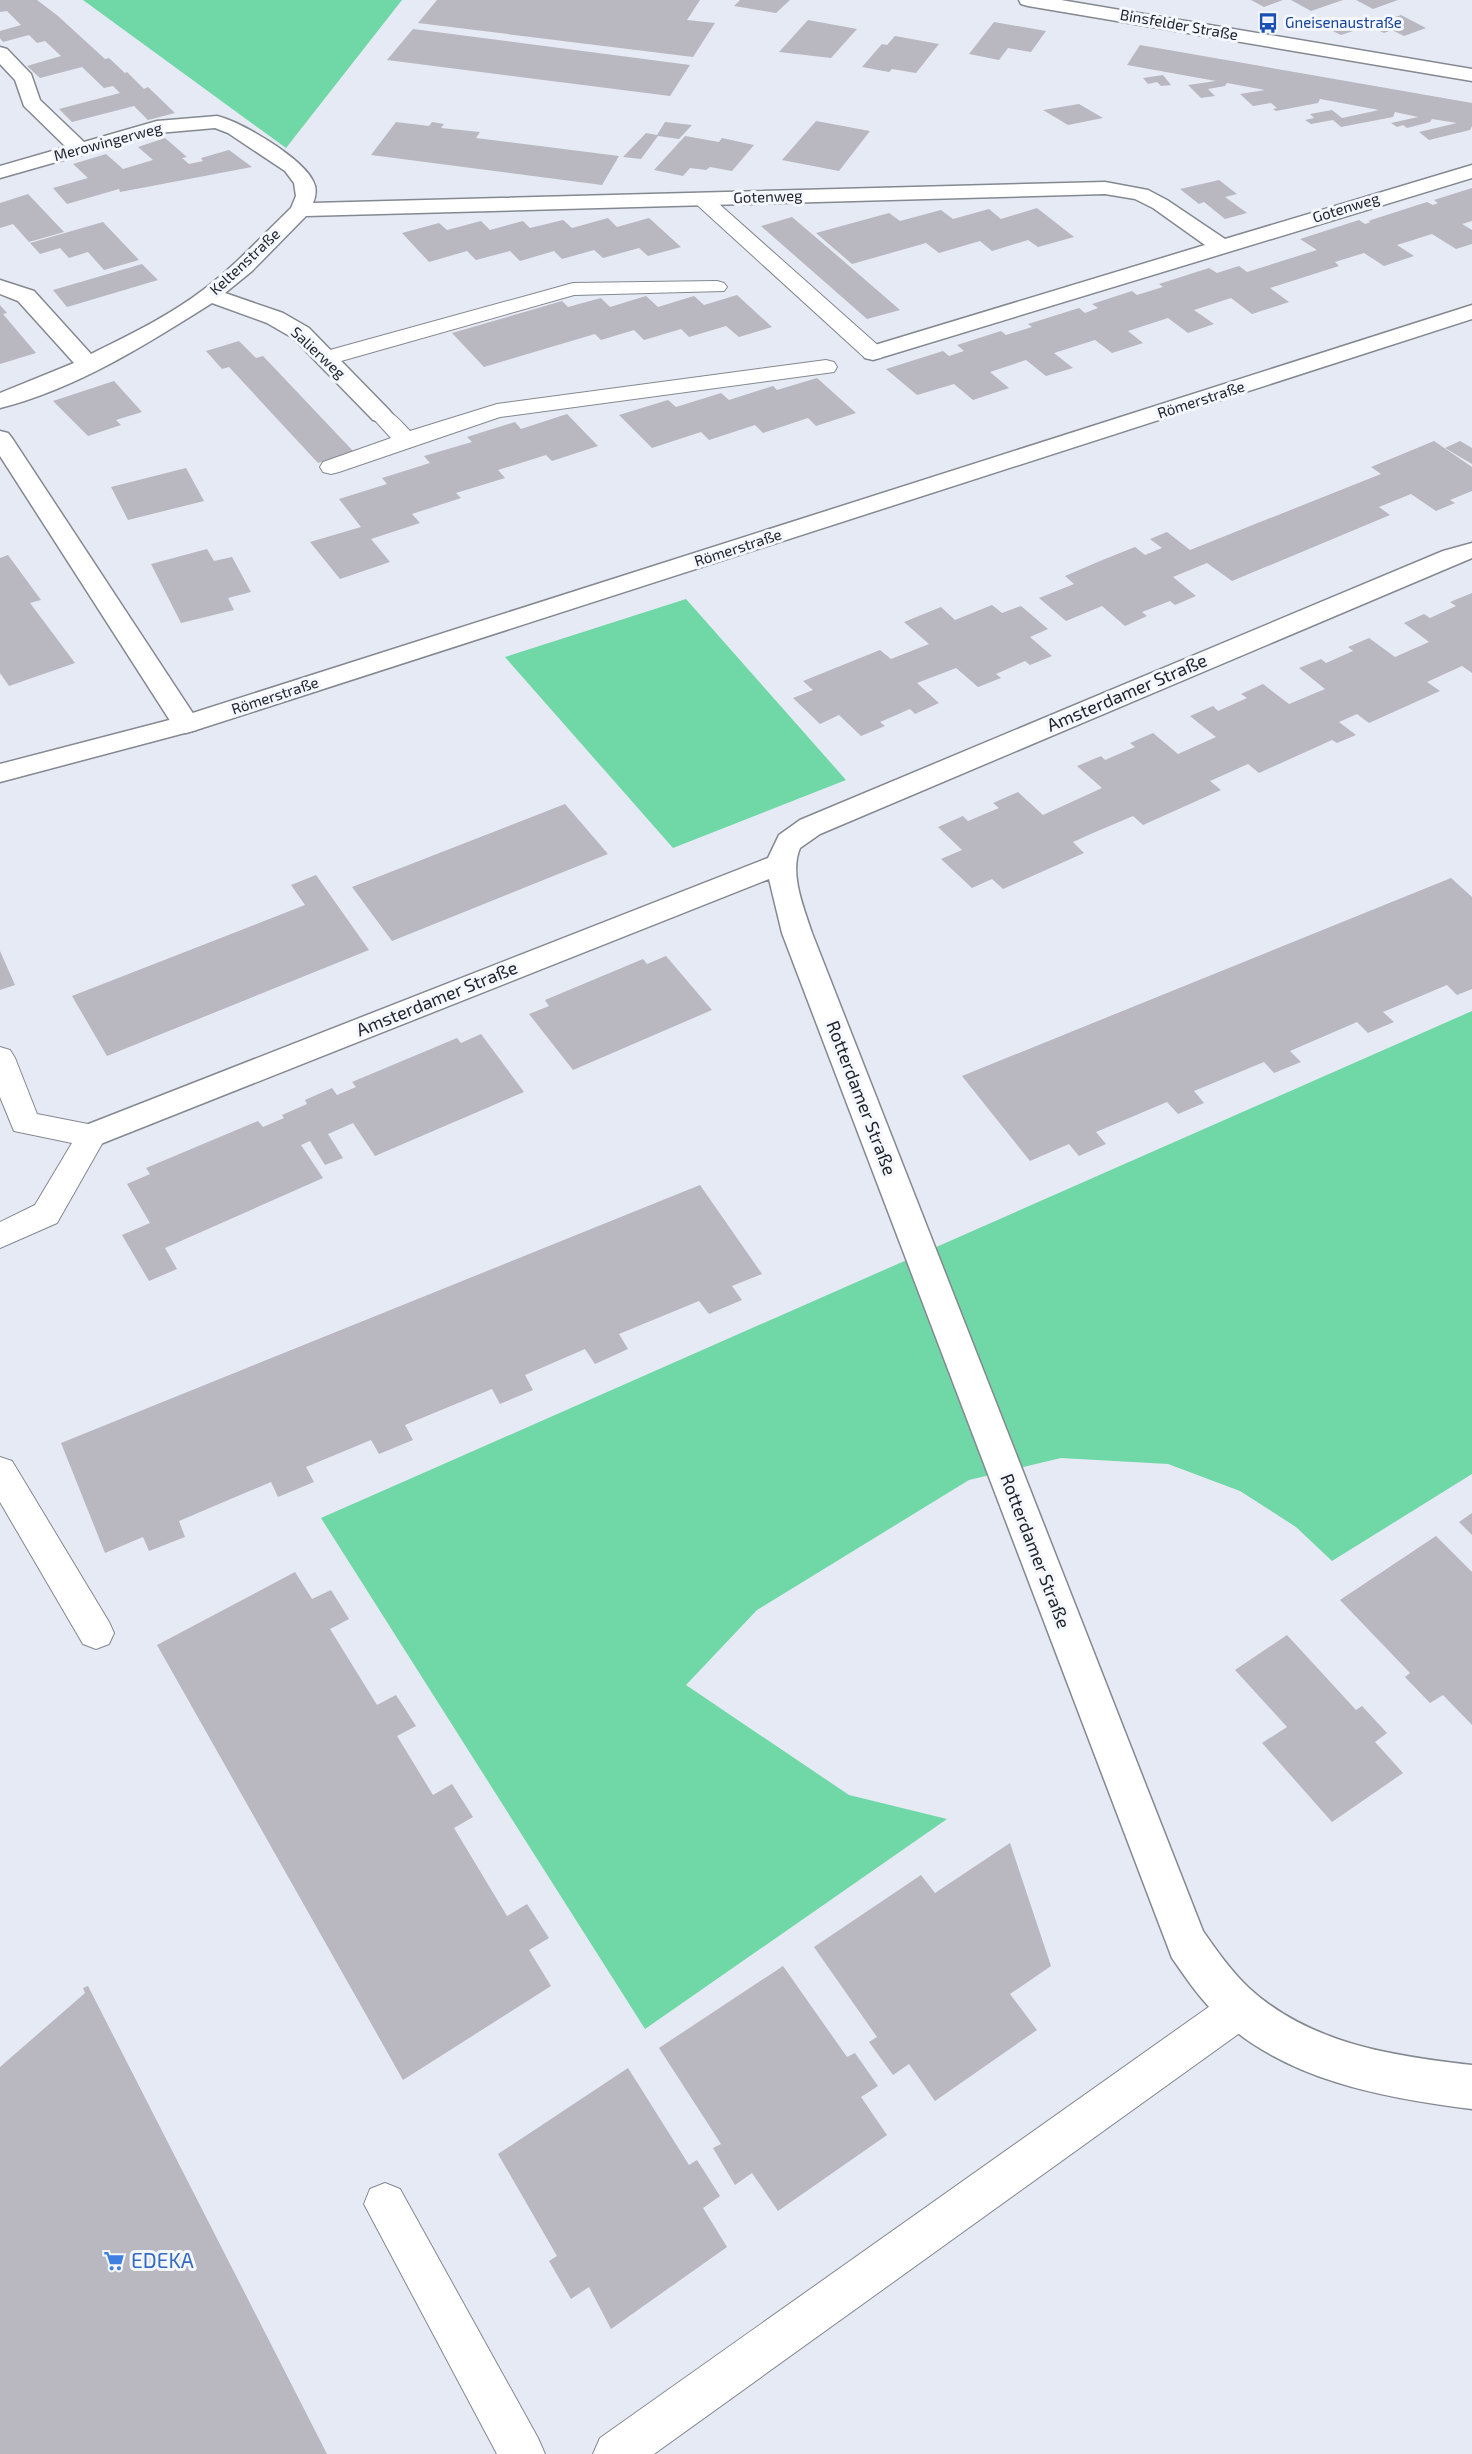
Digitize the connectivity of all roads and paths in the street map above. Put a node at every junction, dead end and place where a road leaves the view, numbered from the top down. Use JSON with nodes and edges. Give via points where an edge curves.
{"nodes":[{"id":1,"x":1028,"y":0,"type":"edge"},
{"id":2,"x":0,"y":53,"type":"edge"},
{"id":3,"x":1472,"y":75,"type":"edge"},
{"id":4,"x":80,"y":149,"type":"junction"},
{"id":5,"x":1472,"y":171,"type":"edge"},
{"id":6,"x":0,"y":172,"type":"edge"},
{"id":7,"x":702,"y":199,"type":"junction"},
{"id":8,"x":300,"y":210,"type":"junction"},
{"id":9,"x":1220,"y":246,"type":"junction"},
{"id":10,"x":0,"y":287,"type":"edge"},
{"id":11,"x":717,"y":287,"type":"dead end"},
{"id":12,"x":210,"y":295,"type":"junction"},
{"id":13,"x":1472,"y":312,"type":"edge"},
{"id":14,"x":873,"y":352,"type":"joint"},
{"id":15,"x":327,"y":358,"type":"junction"},
{"id":16,"x":88,"y":365,"type":"junction"},
{"id":17,"x":826,"y":367,"type":"dead end"},
{"id":18,"x":0,"y":401,"type":"edge"},
{"id":19,"x":381,"y":415,"type":"joint"},
{"id":20,"x":0,"y":438,"type":"edge"},
{"id":21,"x":406,"y":440,"type":"junction"},
{"id":22,"x":331,"y":467,"type":"dead end"},
{"id":23,"x":1472,"y":550,"type":"edge"},
{"id":24,"x":186,"y":724,"type":"junction"},
{"id":25,"x":0,"y":773,"type":"edge"},
{"id":26,"x":784,"y":854,"type":"junction"},
{"id":27,"x":0,"y":1058,"type":"edge"},
{"id":28,"x":92,"y":1135,"type":"junction"},
{"id":29,"x":0,"y":1236,"type":"edge"},
{"id":30,"x":0,"y":1471,"type":"edge"},
{"id":31,"x":96,"y":1634,"type":"dead end"},
{"id":32,"x":1241,"y":2008,"type":"junction"},
{"id":33,"x":1472,"y":2087,"type":"edge"},
{"id":34,"x":385,"y":2204,"type":"dead end"},
{"id":35,"x":522,"y":2454,"type":"edge"},
{"id":36,"x":616,"y":2454,"type":"edge"}],
"edges":[{"from":1,"to":3,"type":"street","name":"Binsfelder Straße"},
{"from":2,"to":4,"type":"street","via":[[24,78],[31,102]]},
{"from":4,"to":6,"type":"street","name":"Merowingerweg"},
{"from":4,"to":8,"type":"street","name":"Merowingerweg","via":[[157,127],[217,122],[235,129],[292,167],[304,182],[306,196]]},
{"from":5,"to":9,"type":"street","name":"Gotenweg"},
{"from":7,"to":8,"type":"street","name":"Gotenweg"},
{"from":7,"to":9,"type":"street","name":"Gotenweg","via":[[1105,188],[1141,194]]},
{"from":7,"to":14,"type":"lane"},
{"from":8,"to":12,"type":"street","name":"Keltenstraße"},
{"from":9,"to":14,"type":"street","name":"Gotenweg"},
{"from":10,"to":16,"type":"street","via":[[26,296]]},
{"from":11,"to":15,"type":"lane","via":[[573,289]]},
{"from":12,"to":15,"type":"street","name":"Salierweg","via":[[275,318],[301,333]]},
{"from":12,"to":16,"type":"street","name":"Keltenstraße"},
{"from":13,"to":24,"type":"street","name":"Römerstraße"},
{"from":15,"to":19,"type":"street","name":"Salierweg"},
{"from":16,"to":18,"type":"street","name":"Keltenstraße"},
{"from":17,"to":21,"type":"lane","via":[[498,411]]},
{"from":19,"to":21,"type":"lane"},
{"from":20,"to":24,"type":"street"},
{"from":21,"to":22,"type":"lane"},
{"from":23,"to":26,"type":"street","name":"Amsterdamer Straße","via":[[810,826]]},
{"from":24,"to":25,"type":"street","name":"Römerstraße"},
{"from":26,"to":28,"type":"street","name":"Amsterdamer Straße"},
{"from":26,"to":32,"type":"street","name":"Rotterdamer Straße","via":[[785,893],[801,944],[1187,1944],[1214,1981]]},
{"from":27,"to":28,"type":"lane","via":[[25,1123]]},
{"from":28,"to":29,"type":"lane","via":[[46,1214]]},
{"from":30,"to":31,"type":"lane"},
{"from":32,"to":33,"type":"street","name":"Rotterdamer Straße","via":[[1278,2033],[1333,2061],[1402,2079]]},
{"from":32,"to":36,"type":"lane"},
{"from":34,"to":35,"type":"lane"}]}
